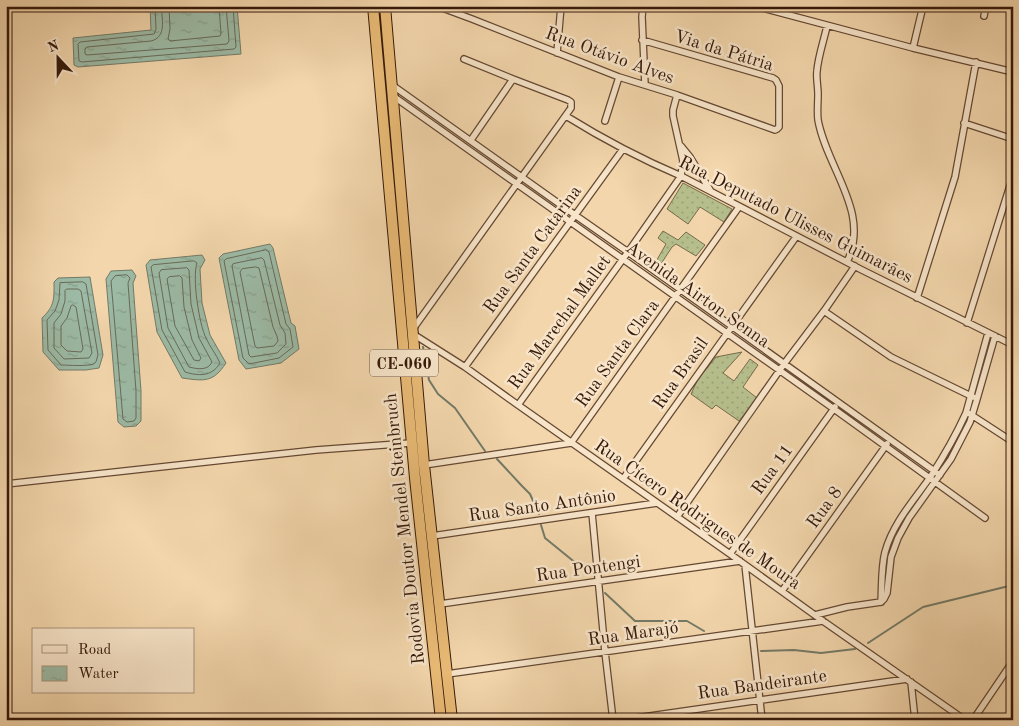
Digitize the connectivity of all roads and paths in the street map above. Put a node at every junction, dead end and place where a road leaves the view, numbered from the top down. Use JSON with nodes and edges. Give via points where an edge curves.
{"nodes":[{"id":1,"x":373,"y":6,"type":"edge"},
{"id":2,"x":385,"y":6,"type":"edge"},
{"id":3,"x":437,"y":6,"type":"edge"},
{"id":4,"x":561,"y":6,"type":"edge"},
{"id":5,"x":643,"y":6,"type":"edge"},
{"id":6,"x":755,"y":6,"type":"edge"},
{"id":7,"x":923,"y":6,"type":"edge"},
{"id":8,"x":986,"y":6,"type":"edge"},
{"id":9,"x":778,"y":9,"type":"edge"},
{"id":10,"x":984,"y":16,"type":"dead end"},
{"id":11,"x":827,"y":26,"type":"junction"},
{"id":12,"x":642,"y":40,"type":"junction"},
{"id":13,"x":913,"y":48,"type":"junction"},
{"id":14,"x":557,"y":53,"type":"junction"},
{"id":15,"x":464,"y":58,"type":"dead end"},
{"id":16,"x":976,"y":62,"type":"junction"},
{"id":17,"x":1013,"y":72,"type":"edge"},
{"id":18,"x":619,"y":77,"type":"junction"},
{"id":19,"x":513,"y":79,"type":"junction"},
{"id":20,"x":391,"y":84,"type":"junction"},
{"id":21,"x":645,"y":85,"type":"junction"},
{"id":22,"x":677,"y":95,"type":"junction"},
{"id":23,"x":393,"y":96,"type":"junction"},
{"id":24,"x":566,"y":116,"type":"junction"},
{"id":25,"x":605,"y":121,"type":"dead end"},
{"id":26,"x":964,"y":123,"type":"junction"},
{"id":27,"x":774,"y":130,"type":"joint"},
{"id":28,"x":1013,"y":138,"type":"edge"},
{"id":29,"x":470,"y":140,"type":"junction"},
{"id":30,"x":680,"y":145,"type":"junction"},
{"id":31,"x":480,"y":147,"type":"junction"},
{"id":32,"x":623,"y":149,"type":"junction"},
{"id":33,"x":475,"y":155,"type":"junction"},
{"id":34,"x":681,"y":176,"type":"junction"},
{"id":35,"x":1013,"y":176,"type":"edge"},
{"id":36,"x":522,"y":177,"type":"junction"},
{"id":37,"x":517,"y":184,"type":"junction"},
{"id":38,"x":711,"y":192,"type":"junction"},
{"id":39,"x":739,"y":207,"type":"junction"},
{"id":40,"x":575,"y":216,"type":"junction"},
{"id":41,"x":570,"y":222,"type":"junction"},
{"id":42,"x":796,"y":237,"type":"junction"},
{"id":43,"x":628,"y":252,"type":"junction"},
{"id":44,"x":622,"y":260,"type":"junction"},
{"id":45,"x":847,"y":262,"type":"junction"},
{"id":46,"x":854,"y":266,"type":"junction"},
{"id":47,"x":680,"y":289,"type":"junction"},
{"id":48,"x":675,"y":297,"type":"junction"},
{"id":49,"x":917,"y":298,"type":"junction"},
{"id":50,"x":824,"y":311,"type":"junction"},
{"id":51,"x":967,"y":323,"type":"junction"},
{"id":52,"x":732,"y":327,"type":"junction"},
{"id":53,"x":413,"y":331,"type":"junction"},
{"id":54,"x":988,"y":333,"type":"junction"},
{"id":55,"x":727,"y":334,"type":"junction"},
{"id":56,"x":994,"y":336,"type":"junction"},
{"id":57,"x":1013,"y":345,"type":"edge"},
{"id":58,"x":784,"y":364,"type":"junction"},
{"id":59,"x":465,"y":367,"type":"junction"},
{"id":60,"x":780,"y":370,"type":"junction"},
{"id":61,"x":974,"y":398,"type":"junction"},
{"id":62,"x":838,"y":402,"type":"junction"},
{"id":63,"x":518,"y":406,"type":"junction"},
{"id":64,"x":834,"y":409,"type":"junction"},
{"id":65,"x":970,"y":414,"type":"junction"},
{"id":66,"x":890,"y":440,"type":"junction"},
{"id":67,"x":1013,"y":442,"type":"edge"},
{"id":68,"x":412,"y":443,"type":"junction"},
{"id":69,"x":571,"y":443,"type":"junction"},
{"id":70,"x":885,"y":446,"type":"junction"},
{"id":71,"x":424,"y":465,"type":"junction"},
{"id":72,"x":934,"y":471,"type":"junction"},
{"id":73,"x":940,"y":475,"type":"junction"},
{"id":74,"x":623,"y":479,"type":"junction"},
{"id":75,"x":932,"y":480,"type":"junction"},
{"id":76,"x":6,"y":484,"type":"edge"},
{"id":77,"x":657,"y":503,"type":"junction"},
{"id":78,"x":592,"y":513,"type":"junction"},
{"id":79,"x":677,"y":517,"type":"junction"},
{"id":80,"x":985,"y":518,"type":"dead end"},
{"id":81,"x":432,"y":536,"type":"junction"},
{"id":82,"x":730,"y":554,"type":"junction"},
{"id":83,"x":742,"y":563,"type":"junction"},
{"id":84,"x":599,"y":582,"type":"junction"},
{"id":85,"x":782,"y":591,"type":"junction"},
{"id":86,"x":440,"y":604,"type":"junction"},
{"id":87,"x":815,"y":615,"type":"junction"},
{"id":88,"x":823,"y":621,"type":"junction"},
{"id":89,"x":752,"y":632,"type":"junction"},
{"id":90,"x":605,"y":652,"type":"junction"},
{"id":91,"x":1013,"y":661,"type":"edge"},
{"id":92,"x":1006,"y":671,"type":"junction"},
{"id":93,"x":447,"y":674,"type":"junction"},
{"id":94,"x":1013,"y":674,"type":"edge"},
{"id":95,"x":909,"y":680,"type":"junction"},
{"id":96,"x":760,"y":700,"type":"junction"},
{"id":97,"x":440,"y":720,"type":"edge"},
{"id":98,"x":452,"y":720,"type":"edge"},
{"id":99,"x":613,"y":720,"type":"edge"},
{"id":100,"x":622,"y":720,"type":"edge"},
{"id":101,"x":762,"y":720,"type":"edge"},
{"id":102,"x":915,"y":720,"type":"edge"},
{"id":103,"x":965,"y":720,"type":"edge"},
{"id":104,"x":973,"y":720,"type":"edge"}],
"edges":[{"from":1,"to":68,"type":"highway","name":"Rodovia Doutor Mendel Steinbruch","number":"CE-060"},
{"from":2,"to":20,"type":"highway","name":"Rodovia Doutor Mendel Steinbruch","number":"CE-060"},
{"from":3,"to":14,"type":"street","name":"Rua Otávio Alves"},
{"from":4,"to":14,"type":"street"},
{"from":5,"to":12,"type":"street"},
{"from":6,"to":9,"type":"street"},
{"from":7,"to":13,"type":"street"},
{"from":8,"to":10,"type":"street"},
{"from":9,"to":11,"type":"street"},
{"from":11,"to":13,"type":"street"},
{"from":11,"to":45,"type":"street","via":[[817,70],[817,115],[853,216],[853,247]]},
{"from":12,"to":21,"type":"street"},
{"from":12,"to":27,"type":"street","name":"Via da Pátria","via":[[776,80],[780,124]]},
{"from":13,"to":16,"type":"street"},
{"from":14,"to":18,"type":"street","name":"Rua Otávio Alves"},
{"from":15,"to":19,"type":"street"},
{"from":16,"to":17,"type":"street"},
{"from":16,"to":26,"type":"street"},
{"from":18,"to":21,"type":"street","name":"Rua Otávio Alves"},
{"from":18,"to":25,"type":"street"},
{"from":19,"to":24,"type":"street","via":[[571,102]]},
{"from":19,"to":29,"type":"street"},
{"from":20,"to":23,"type":"highway","name":"Rodovia Doutor Mendel Steinbruch","number":"CE-060"},
{"from":20,"to":29,"type":"street","name":"Avenida Airton Senna"},
{"from":21,"to":22,"type":"street","name":"Rua Otávio Alves"},
{"from":22,"to":27,"type":"street","name":"Rua Otávio Alves"},
{"from":22,"to":30,"type":"street","via":[[673,116]]},
{"from":23,"to":33,"type":"street","name":"Avenida Airton Senna"},
{"from":23,"to":53,"type":"highway","name":"Rodovia Doutor Mendel Steinbruch","number":"CE-060"},
{"from":24,"to":32,"type":"street","name":"Rua Deputado Ulisses Guimarães"},
{"from":24,"to":36,"type":"street"},
{"from":26,"to":28,"type":"street"},
{"from":26,"to":49,"type":"street","via":[[955,177]]},
{"from":29,"to":31,"type":"street","name":"Avenida Airton Senna"},
{"from":30,"to":34,"type":"street"},
{"from":30,"to":38,"type":"street"},
{"from":31,"to":33,"type":"street"},
{"from":31,"to":36,"type":"street","name":"Avenida Airton Senna"},
{"from":32,"to":34,"type":"street","name":"Rua Deputado Ulisses Guimarães"},
{"from":32,"to":40,"type":"street","name":"Rua Santa Catarina"},
{"from":33,"to":37,"type":"street","name":"Avenida Airton Senna"},
{"from":34,"to":38,"type":"street","name":"Rua Deputado Ulisses Guimarães"},
{"from":34,"to":43,"type":"street","name":"Rua Marechal Mallet"},
{"from":35,"to":51,"type":"street"},
{"from":36,"to":37,"type":"street"},
{"from":36,"to":40,"type":"street","name":"Avenida Airton Senna"},
{"from":37,"to":41,"type":"street","name":"Avenida Airton Senna"},
{"from":37,"to":53,"type":"street"},
{"from":38,"to":39,"type":"street","name":"Rua Deputado Ulisses Guimarães"},
{"from":39,"to":42,"type":"street","name":"Rua Deputado Ulisses Guimarães"},
{"from":39,"to":47,"type":"street","name":"Rua Santa Clara"},
{"from":40,"to":41,"type":"street","name":"Rua Santa Catarina"},
{"from":40,"to":43,"type":"street","name":"Avenida Airton Senna"},
{"from":41,"to":44,"type":"street","name":"Avenida Airton Senna"},
{"from":41,"to":59,"type":"street","name":"Rua Santa Catarina"},
{"from":42,"to":45,"type":"street","name":"Rua Deputado Ulisses Guimarães"},
{"from":42,"to":52,"type":"street","name":"Rua Brasil"},
{"from":43,"to":44,"type":"street","name":"Rua Marechal Mallet"},
{"from":43,"to":47,"type":"street","name":"Avenida Airton Senna"},
{"from":44,"to":48,"type":"street","name":"Avenida Airton Senna"},
{"from":44,"to":63,"type":"street","name":"Rua Marechal Mallet"},
{"from":45,"to":46,"type":"street","name":"Rua Deputado Ulisses Guimarães"},
{"from":46,"to":49,"type":"street","name":"Rua Deputado Ulisses Guimarães"},
{"from":46,"to":50,"type":"street"},
{"from":47,"to":48,"type":"street","name":"Rua Santa Clara"},
{"from":47,"to":52,"type":"street","name":"Avenida Airton Senna"},
{"from":48,"to":55,"type":"street","name":"Avenida Airton Senna"},
{"from":48,"to":69,"type":"street","name":"Rua Santa Clara"},
{"from":49,"to":51,"type":"street","name":"Rua Deputado Ulisses Guimarães"},
{"from":50,"to":58,"type":"street"},
{"from":50,"to":61,"type":"street","via":[[891,357]]},
{"from":51,"to":54,"type":"street","name":"Rua Deputado Ulisses Guimarães"},
{"from":52,"to":55,"type":"street","name":"Rua Brasil"},
{"from":52,"to":58,"type":"street","name":"Avenida Airton Senna"},
{"from":53,"to":59,"type":"street","name":"Rua Cícero Rodrigues de Moura"},
{"from":53,"to":71,"type":"highway","name":"Rodovia Doutor Mendel Steinbruch","number":"CE-060"},
{"from":54,"to":56,"type":"street","name":"Rua Deputado Ulisses Guimarães"},
{"from":54,"to":61,"type":"street"},
{"from":55,"to":60,"type":"street","name":"Avenida Airton Senna"},
{"from":55,"to":74,"type":"street","name":"Rua Brasil"},
{"from":56,"to":57,"type":"street","name":"Rua Deputado Ulisses Guimarães"},
{"from":56,"to":61,"type":"street"},
{"from":58,"to":60,"type":"street"},
{"from":58,"to":62,"type":"street","name":"Avenida Airton Senna"},
{"from":59,"to":63,"type":"street","name":"Rua Cícero Rodrigues de Moura"},
{"from":60,"to":64,"type":"street","name":"Avenida Airton Senna"},
{"from":60,"to":79,"type":"street"},
{"from":61,"to":65,"type":"street"},
{"from":62,"to":64,"type":"street","name":"Rua 11"},
{"from":62,"to":66,"type":"street","name":"Avenida Airton Senna"},
{"from":63,"to":69,"type":"street","name":"Rua Cícero Rodrigues de Moura"},
{"from":64,"to":70,"type":"street","name":"Avenida Airton Senna"},
{"from":64,"to":82,"type":"street","name":"Rua 11"},
{"from":65,"to":67,"type":"street"},
{"from":65,"to":72,"type":"street"},
{"from":65,"to":73,"type":"street","via":[[951,459]]},
{"from":66,"to":70,"type":"street","name":"Rua 8"},
{"from":66,"to":72,"type":"street","name":"Avenida Airton Senna"},
{"from":68,"to":76,"type":"street","via":[[316,450]]},
{"from":68,"to":97,"type":"highway","name":"Rodovia Doutor Mendel Steinbruch","number":"CE-060"},
{"from":69,"to":71,"type":"street"},
{"from":69,"to":74,"type":"street","name":"Rua Cícero Rodrigues de Moura"},
{"from":70,"to":75,"type":"street","name":"Avenida Airton Senna"},
{"from":70,"to":85,"type":"street","name":"Rua 8"},
{"from":71,"to":81,"type":"highway","name":"Rodovia Doutor Mendel Steinbruch","number":"CE-060"},
{"from":72,"to":73,"type":"street","name":"Avenida Airton Senna"},
{"from":72,"to":75,"type":"street"},
{"from":73,"to":75,"type":"street"},
{"from":74,"to":77,"type":"street","name":"Rua Cícero Rodrigues de Moura"},
{"from":75,"to":80,"type":"street","name":"Avenida Airton Senna"},
{"from":75,"to":87,"type":"street","via":[[901,517],[888,544],[880,602]]},
{"from":77,"to":78,"type":"street","name":"Rua Santo Antônio"},
{"from":77,"to":79,"type":"street","name":"Rua Cícero Rodrigues de Moura"},
{"from":78,"to":81,"type":"street","name":"Rua Santo Antônio"},
{"from":78,"to":84,"type":"street"},
{"from":79,"to":82,"type":"street","name":"Rua Cícero Rodrigues de Moura"},
{"from":81,"to":86,"type":"highway","name":"Rodovia Doutor Mendel Steinbruch","number":"CE-060"},
{"from":82,"to":83,"type":"street","name":"Rua Cícero Rodrigues de Moura"},
{"from":83,"to":84,"type":"street","name":"Rua Pontengi"},
{"from":83,"to":85,"type":"street","name":"Rua Cícero Rodrigues de Moura"},
{"from":83,"to":89,"type":"street"},
{"from":84,"to":86,"type":"street","name":"Rua Pontengi"},
{"from":84,"to":90,"type":"street"},
{"from":85,"to":87,"type":"street","name":"Rua Cícero Rodrigues de Moura"},
{"from":86,"to":93,"type":"highway","name":"Rodovia Doutor Mendel Steinbruch","number":"CE-060"},
{"from":87,"to":88,"type":"street","name":"Rua Cícero Rodrigues de Moura"},
{"from":88,"to":89,"type":"street","name":"Rua Marajó"},
{"from":88,"to":95,"type":"street","name":"Rua Cícero Rodrigues de Moura"},
{"from":89,"to":90,"type":"street","name":"Rua Marajó"},
{"from":89,"to":96,"type":"street"},
{"from":90,"to":93,"type":"street","name":"Rua Marajó"},
{"from":90,"to":99,"type":"street"},
{"from":91,"to":92,"type":"street"},
{"from":92,"to":94,"type":"street"},
{"from":92,"to":104,"type":"street"},
{"from":93,"to":98,"type":"highway","name":"Rodovia Doutor Mendel Steinbruch","number":"CE-060"},
{"from":95,"to":96,"type":"street","name":"Rua Bandeirante"},
{"from":95,"to":102,"type":"street"},
{"from":95,"to":103,"type":"street","name":"Rua Cícero Rodrigues de Moura"},
{"from":96,"to":100,"type":"street","name":"Rua Bandeirante"},
{"from":96,"to":101,"type":"street"}]}
